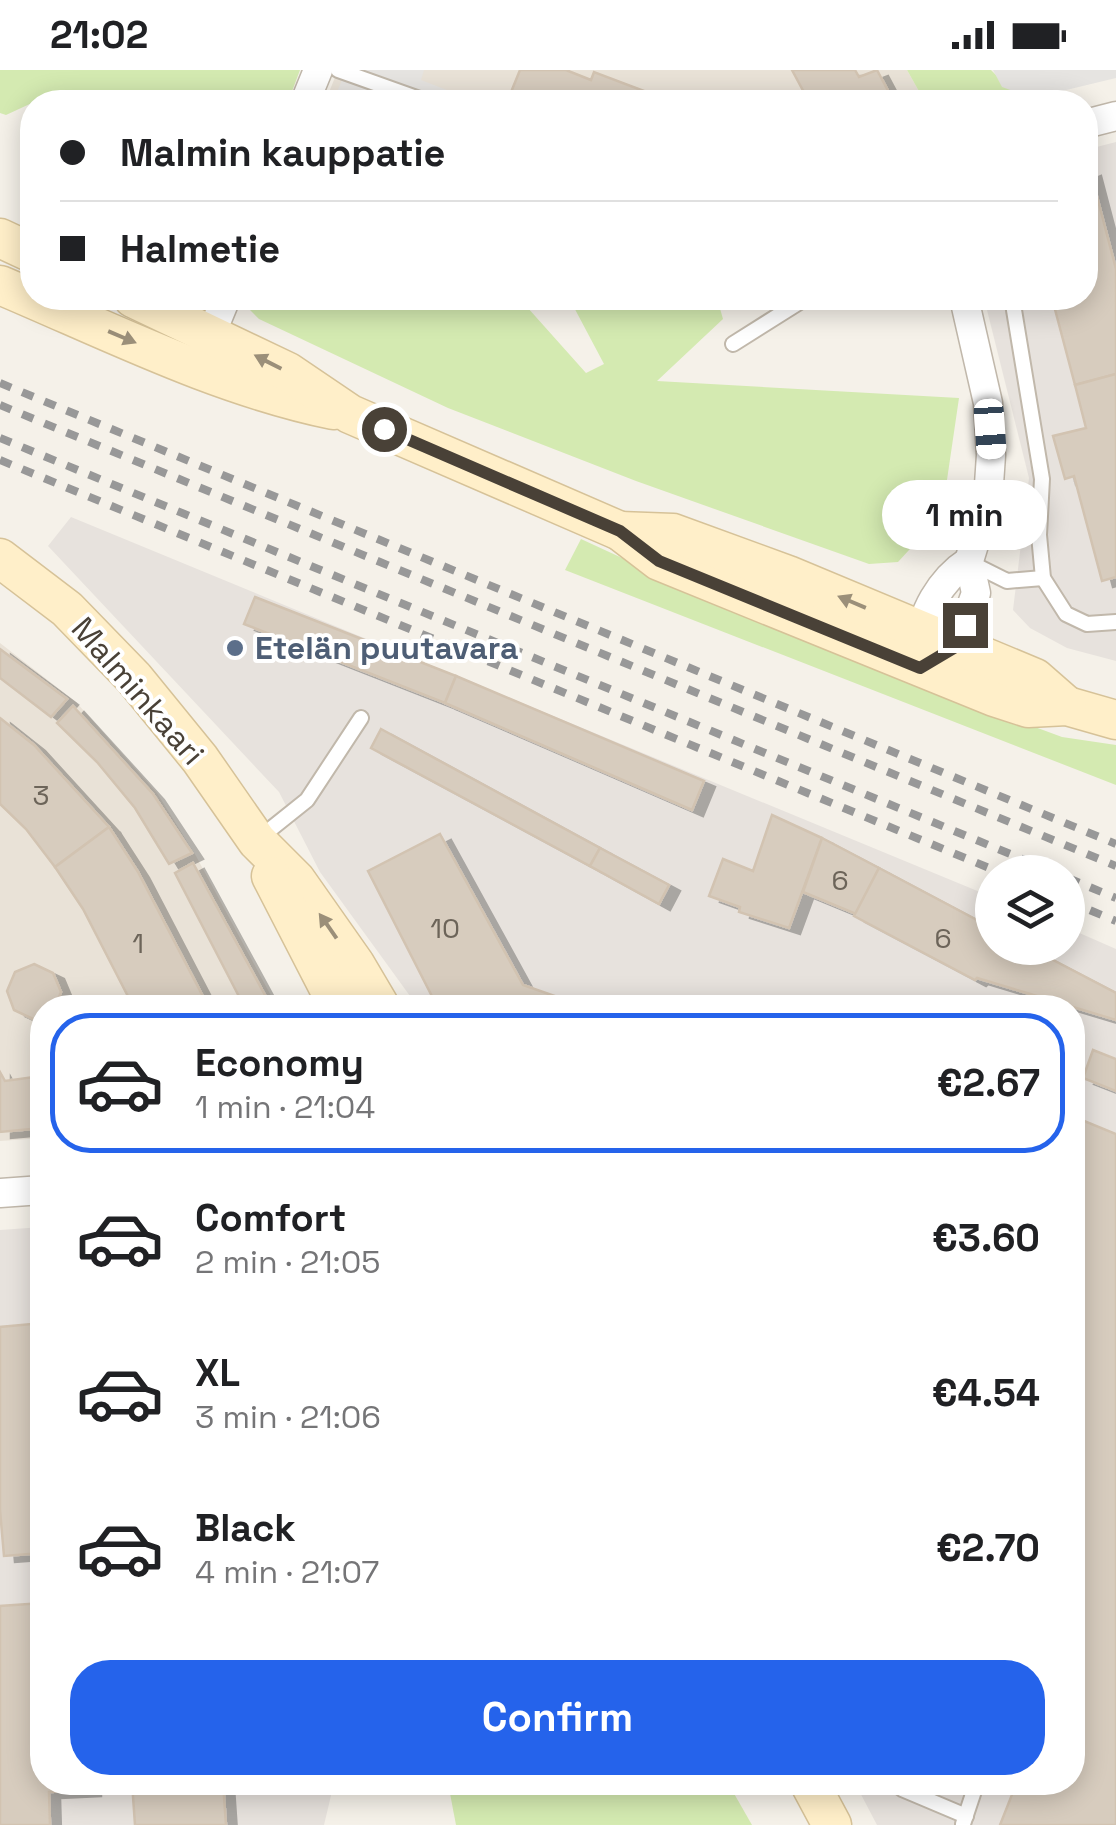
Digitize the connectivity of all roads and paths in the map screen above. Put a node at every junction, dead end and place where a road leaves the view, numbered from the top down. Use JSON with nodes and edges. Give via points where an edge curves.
{"nodes":[{"id":1,"x":338,"y":70,"type":"edge"},
{"id":2,"x":394,"y":90,"type":"edge"},
{"id":3,"x":59,"y":310,"type":"edge"},
{"id":4,"x":159,"y":310,"type":"edge"},
{"id":5,"x":221,"y":310,"type":"edge"},
{"id":6,"x":787,"y":310,"type":"edge"},
{"id":7,"x":967,"y":310,"type":"edge"},
{"id":8,"x":1014,"y":310,"type":"edge"},
{"id":9,"x":212,"y":333,"type":"junction"},
{"id":10,"x":732,"y":344,"type":"dead end"},
{"id":11,"x":196,"y":368,"type":"junction"},
{"id":12,"x":350,"y":414,"type":"junction"},
{"id":13,"x":620,"y":531,"type":"junction"},
{"id":14,"x":0,"y":558,"type":"edge"},
{"id":15,"x":968,"y":562,"type":"junction"},
{"id":16,"x":1043,"y":578,"type":"junction"},
{"id":17,"x":1116,"y":622,"type":"edge"},
{"id":18,"x":920,"y":630,"type":"junction"},
{"id":19,"x":957,"y":646,"type":"junction"},
{"id":20,"x":920,"y":668,"type":"junction"},
{"id":21,"x":1067,"y":706,"type":"junction"},
{"id":22,"x":362,"y":718,"type":"dead end"},
{"id":23,"x":1116,"y":720,"type":"edge"},
{"id":24,"x":257,"y":841,"type":"junction"},
{"id":25,"x":332,"y":995,"type":"edge"},
{"id":26,"x":373,"y":995,"type":"edge"},
{"id":27,"x":30,"y":1191,"type":"edge"},
{"id":28,"x":0,"y":1192,"type":"edge"},
{"id":29,"x":816,"y":1795,"type":"edge"},
{"id":30,"x":914,"y":1795,"type":"edge"},
{"id":31,"x":973,"y":1795,"type":"edge"},
{"id":32,"x":964,"y":1821,"type":"edge"},
{"id":33,"x":832,"y":1825,"type":"edge"}],
"edges":[{"from":1,"to":2,"type":"lane"},
{"from":3,"to":11,"type":"street","one_way":true},
{"from":4,"to":9,"type":"street"},
{"from":5,"to":9,"type":"street"},
{"from":6,"to":10,"type":"lane"},
{"from":7,"to":15,"type":"street","via":[[988,403],[991,455],[988,499]]},
{"from":8,"to":16,"type":"lane","via":[[1042,479]]},
{"from":9,"to":11,"type":"street"},
{"from":12,"to":9,"type":"street","one_way":true},
{"from":11,"to":12,"type":"street","via":[[275,398]]},
{"from":12,"to":13,"type":"street"},
{"from":18,"to":13,"type":"street","one_way":true,"via":[[673,533]]},
{"from":13,"to":20,"type":"street","via":[[659,561]]},
{"from":14,"to":24,"type":"street","name":"Malminkaari","via":[[67,609],[134,678]]},
{"from":15,"to":16,"type":"lane","via":[[1007,582]]},
{"from":15,"to":18,"type":"street","via":[[944,579]]},
{"from":15,"to":19,"type":"street","via":[[976,592]]},
{"from":16,"to":17,"type":"lane","via":[[1066,614],[1087,624]]},
{"from":18,"to":19,"type":"street"},
{"from":18,"to":20,"type":"street"},
{"from":19,"to":20,"type":"street"},
{"from":19,"to":21,"type":"street","via":[[1036,678]]},
{"from":20,"to":21,"type":"street","via":[[1028,708]]},
{"from":21,"to":23,"type":"street"},
{"from":22,"to":24,"type":"lane","via":[[307,800]]},
{"from":24,"to":25,"type":"street","name":"Malminkaari"},
{"from":26,"to":24,"type":"street","name":"Malminkaari","one_way":true,"via":[[296,880]]},
{"from":27,"to":28,"type":"street"},
{"from":29,"to":33,"type":"street"},
{"from":30,"to":32,"type":"lane"},
{"from":31,"to":32,"type":"lane"}]}
